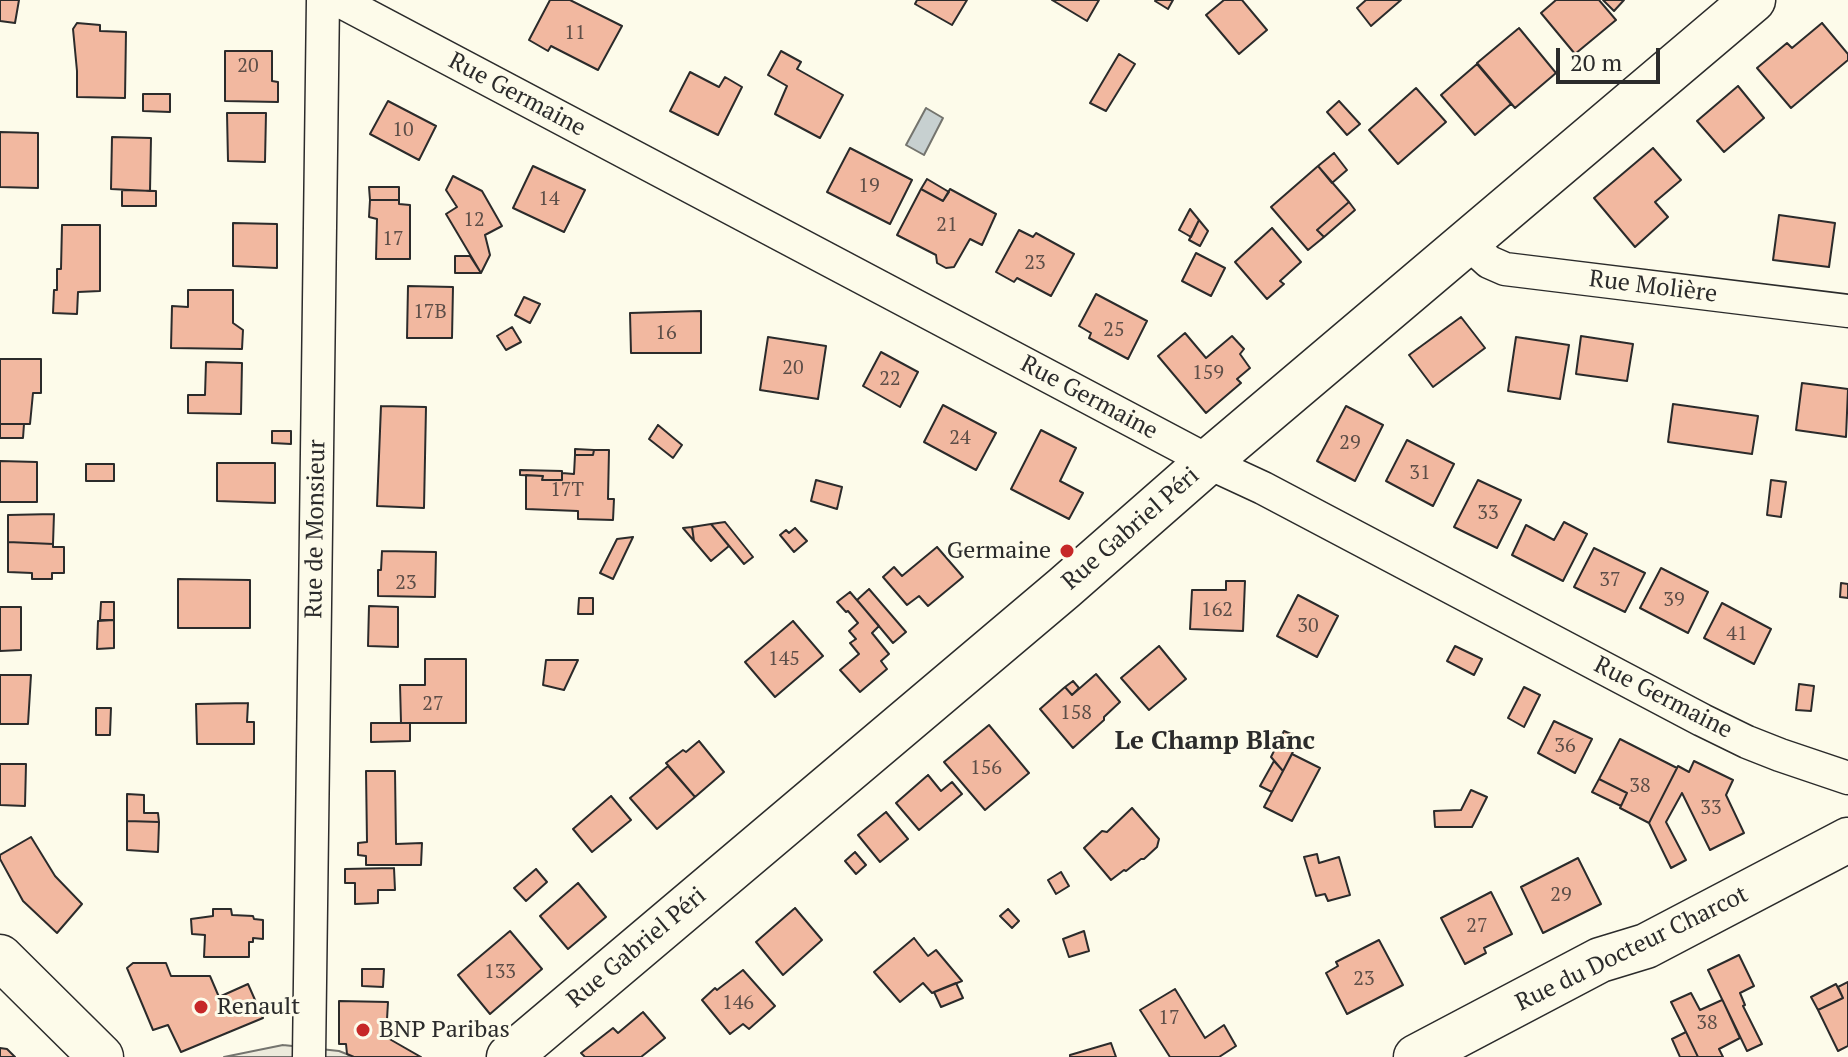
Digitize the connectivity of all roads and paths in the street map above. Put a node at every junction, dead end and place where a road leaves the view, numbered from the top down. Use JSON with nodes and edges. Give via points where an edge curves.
{"nodes":[{"id":1,"x":323,"y":0,"type":"edge"},
{"id":2,"x":338,"y":0,"type":"edge"},
{"id":3,"x":1752,"y":0,"type":"edge"},
{"id":4,"x":1467,"y":242,"type":"junction"},
{"id":5,"x":1848,"y":311,"type":"edge"},
{"id":6,"x":1210,"y":460,"type":"junction"},
{"id":7,"x":1848,"y":778,"type":"edge"},
{"id":8,"x":1848,"y":840,"type":"edge"},
{"id":9,"x":0,"y":957,"type":"edge"},
{"id":10,"x":101,"y":1057,"type":"edge"},
{"id":11,"x":309,"y":1057,"type":"edge"},
{"id":12,"x":509,"y":1057,"type":"edge"},
{"id":13,"x":1416,"y":1057,"type":"edge"}],
"edges":[{"from":1,"to":11,"type":"street","name":"Rue de Monsieur"},
{"from":2,"to":6,"type":"street","name":"Rue Germaine"},
{"from":3,"to":4,"type":"street","name":"Rue Gabriel Péri"},
{"from":4,"to":5,"type":"street","name":"Rue Molière","via":[[1505,269]]},
{"from":4,"to":6,"type":"street","name":"Rue Gabriel Péri"},
{"from":6,"to":7,"type":"street","name":"Rue Germaine","via":[[1714,725]]},
{"from":6,"to":12,"type":"street","name":"Rue Gabriel Péri"},
{"from":8,"to":13,"type":"street","name":"Rue du Docteur Charcot","via":[[1646,946],[1600,960]]},
{"from":9,"to":10,"type":"street"}]}
